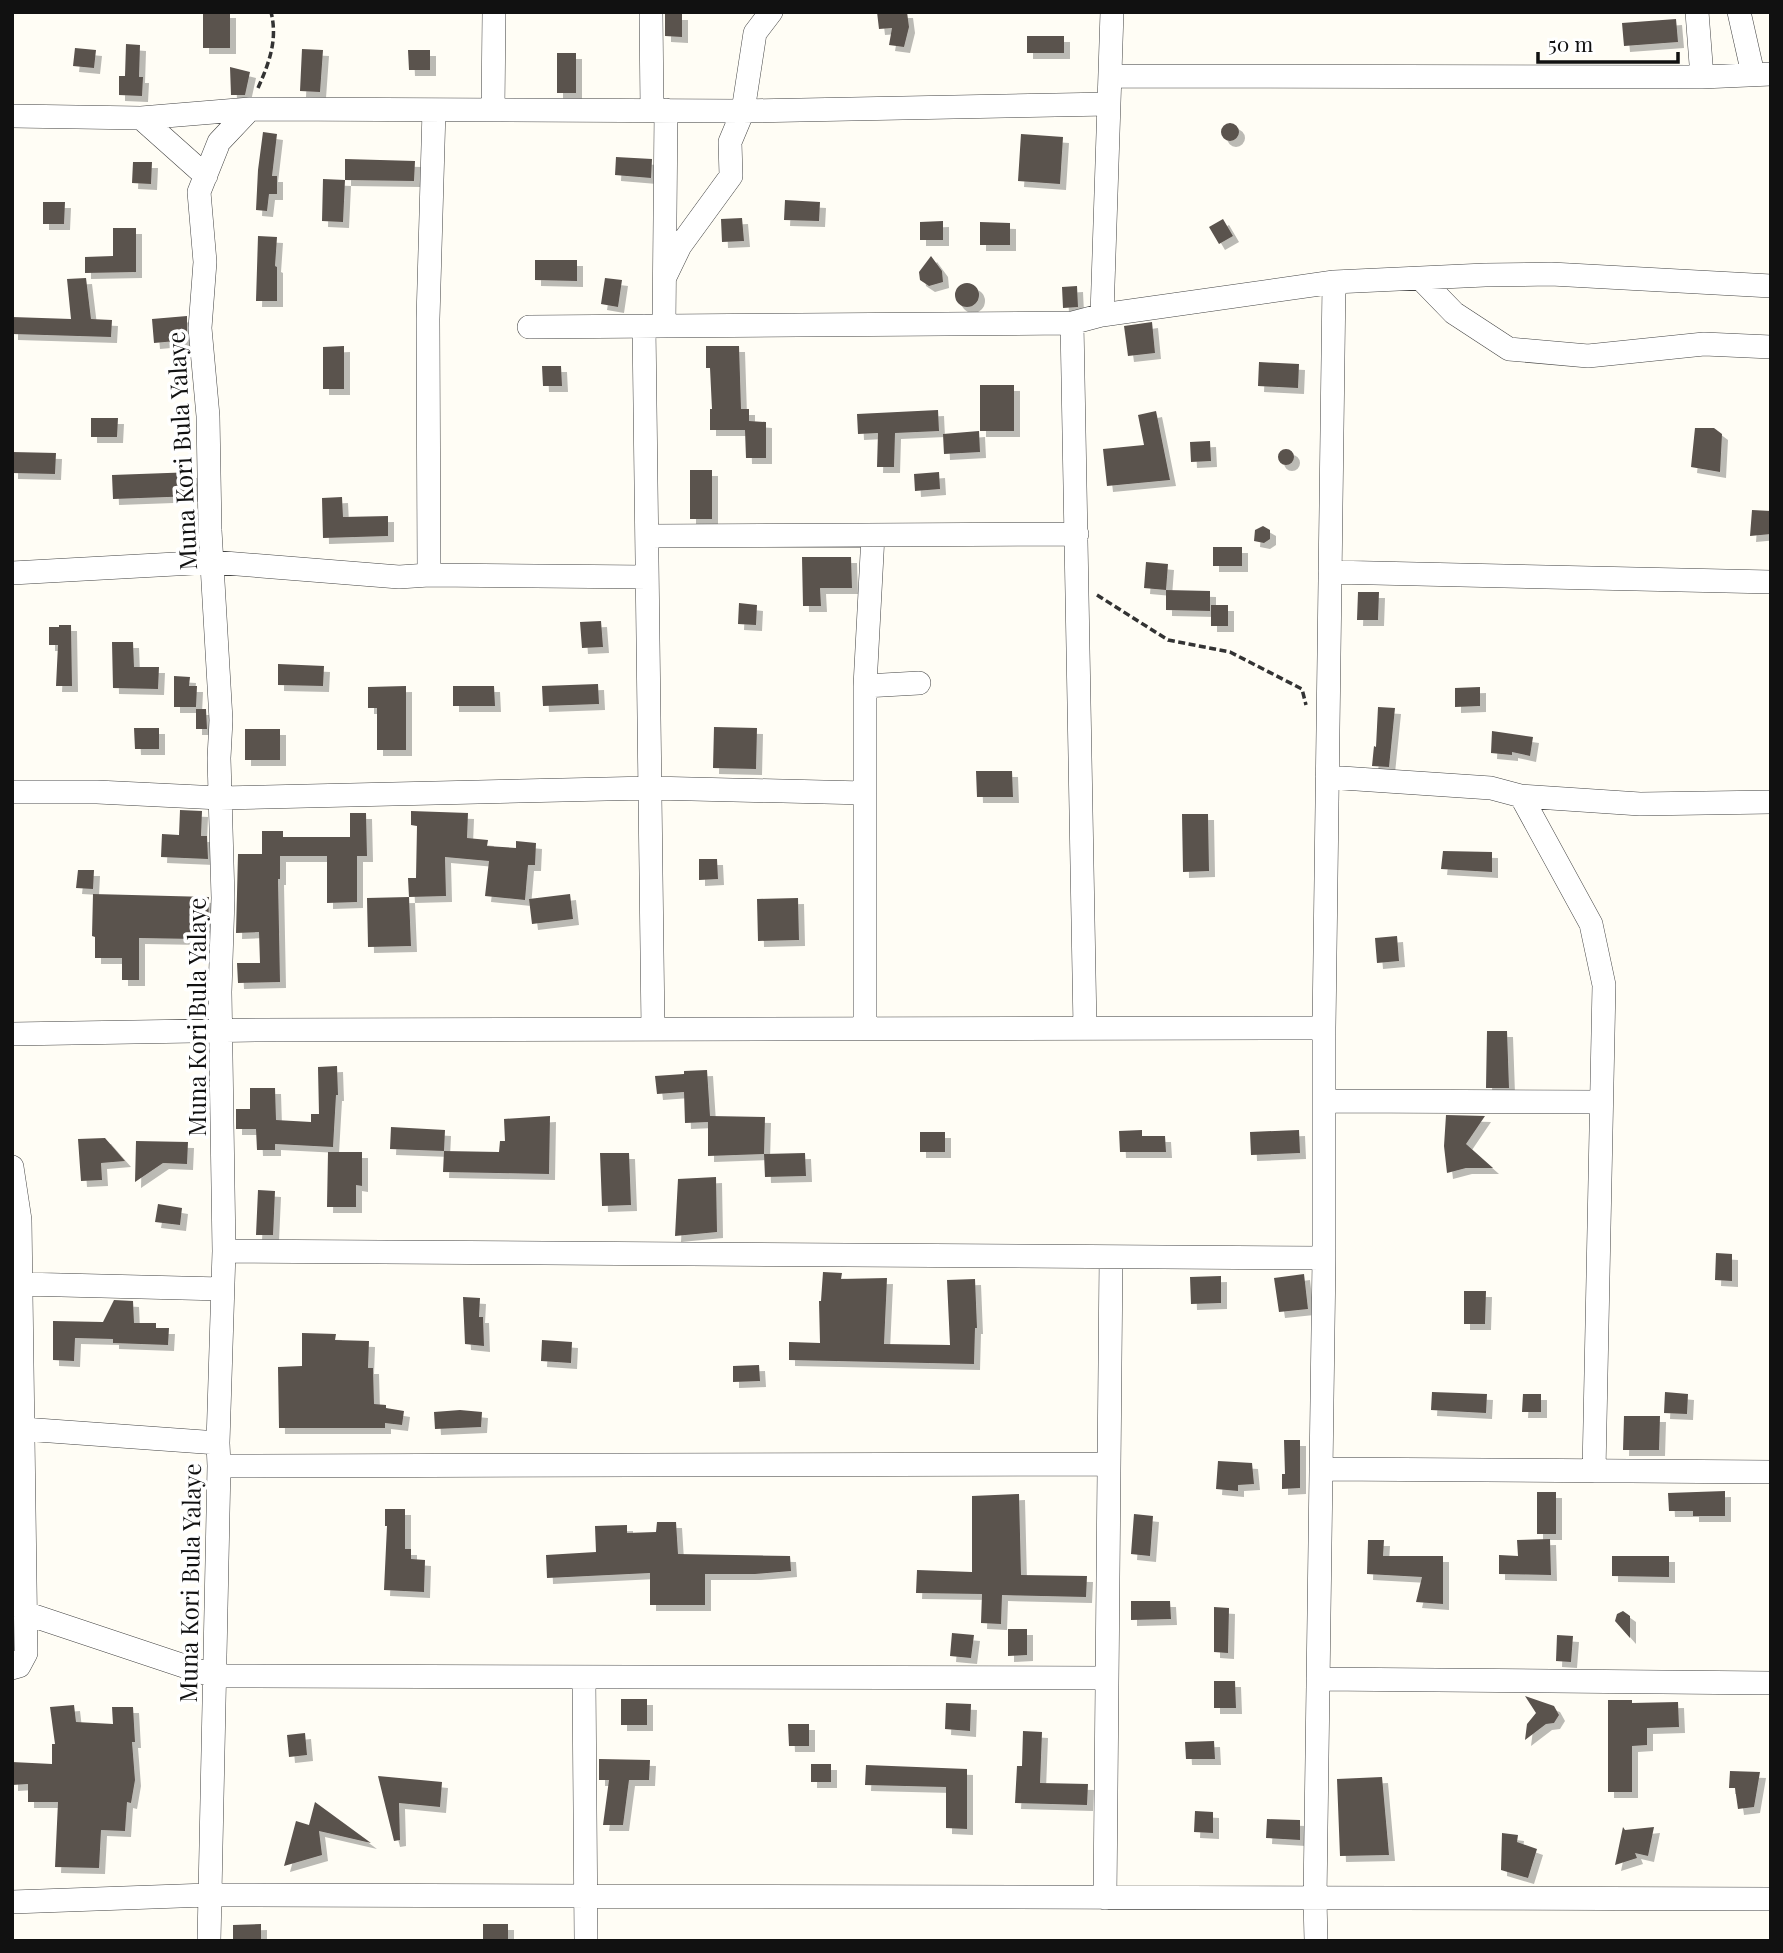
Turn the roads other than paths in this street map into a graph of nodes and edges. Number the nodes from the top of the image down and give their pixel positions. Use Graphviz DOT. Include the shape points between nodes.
graph roads {
  1 [pos="494,12"];
  2 [pos="651,12"];
  3 [pos="771,12"];
  4 [pos="1112,12"];
  5 [pos="1698,12"];
  6 [pos="1739,12"];
  7 [pos="1762,74"];
  8 [pos="1110,76"];
  9 [pos="1702,77"];
  10 [pos="1109,104"];
  11 [pos="250,109"];
  12 [pos="434,110"];
  13 [pos="493,110"];
  14 [pos="659,110"];
  15 [pos="743,111"];
  16 [pos="12,116"];
  17 [pos="141,118"];
  18 [pos="206,176"];
  19 [pos="665,277"];
  20 [pos="1421,279"];
  21 [pos="1334,282"];
  22 [pos="1771,286"];
  23 [pos="1102,315"];
  24 [pos="1072,323"];
  25 [pos="654,326"];
  26 [pos="529,327"];
  27 [pos="1771,347"];
  28 [pos="1077,534"];
  29 [pos="873,535"];
  30 [pos="646,536"];
  31 [pos="212,562"];
  32 [pos="1330,572"];
  33 [pos="12,573"];
  34 [pos="429,575"];
  35 [pos="647,577"];
  36 [pos="1771,582"];
  37 [pos="919,683"];
  38 [pos="865,686"];
  39 [pos="1327,777"];
  40 [pos="650,788"];
  41 [pos="12,792"];
  42 [pos="865,793"];
  43 [pos="1521,796"];
  44 [pos="220,799"];
  45 [pos="1771,802"];
  46 [pos="1085,1028"];
  47 [pos="1324,1028"];
  48 [pos="653,1029"];
  49 [pos="865,1029"];
  50 [pos="221,1030"];
  51 [pos="12,1034"];
  52 [pos="1324,1101"];
  53 [pos="1601,1102"];
  54 [pos="12,1167"];
  55 [pos="15,1207"];
  56 [pos="224,1251"];
  57 [pos="1111,1257"];
  58 [pos="1324,1258"];
  59 [pos="21,1284"];
  60 [pos="222,1289"];
  61 [pos="23,1429"];
  62 [pos="218,1443"];
  63 [pos="1109,1464"];
  64 [pos="219,1466"];
  65 [pos="1321,1469"];
  66 [pos="1594,1471"];
  67 [pos="1771,1472"];
  68 [pos="25,1613"];
  69 [pos="12,1668"];
  70 [pos="214,1676"];
  71 [pos="584,1677"];
  72 [pos="1107,1678"];
  73 [pos="1318,1679"];
  74 [pos="1771,1683"];
  75 [pos="208,1895"];
  76 [pos="587,1896"];
  77 [pos="1105,1898"];
  78 [pos="1315,1899"];
  79 [pos="1771,1899"];
  80 [pos="12,1902"];
  81 [pos="209,1941"];
  82 [pos="586,1941"];
  83 [pos="1317,1941"];
  1 -- 13 [label="street"];
  2 -- 14 [label="street"];
  3 -- 15 [label="street" via="755,33"];
  4 -- 8 [label="street"];
  5 -- 9 [label="street"];
  6 -- 7 [label="street"];
  7 -- 9 [label="street"];
  8 -- 9 [label="street"];
  8 -- 10 [label="street"];
  10 -- 15 [label="street"];
  10 -- 23 [label="street"];
  11 -- 12 [label="street"];
  11 -- 17 [label="street"];
  11 -- 18 [label="street, Muna Kori Bula Yalaye" via="219,142"];
  12 -- 13 [label="street"];
  12 -- 34 [label="street" via="428,318"];
  13 -- 14 [label="street"];
  14 -- 15 [label="street"];
  14 -- 19 [label="street"];
  15 -- 19 [label="street" via="730,142 731,176 680,246"];
  16 -- 17 [label="street"];
  17 -- 18 [label="street"];
  18 -- 31 [label="street, Muna Kori Bula Yalaye" via="199,192 205,262 200,328"];
  19 -- 25 [label="street"];
  20 -- 21 [label="street"];
  20 -- 22 [label="street" via="1551,274"];
  20 -- 27 [label="street" via="1454,313 1508,349 1588,356 1704,344"];
  21 -- 23 [label="street"];
  21 -- 32 [label="street"];
  23 -- 24 [label="street"];
  24 -- 25 [label="street"];
  24 -- 28 [label="street"];
  25 -- 26 [label="street"];
  25 -- 30 [label="street"];
  28 -- 29 [label="street"];
  28 -- 46 [label="street"];
  29 -- 30 [label="street"];
  29 -- 38 [label="street"];
  30 -- 35 [label="street"];
  31 -- 33 [label="street"];
  31 -- 34 [label="street" via="399,577"];
  31 -- 44 [label="street, Muna Kori Bula Yalaye"];
  32 -- 36 [label="street"];
  32 -- 39 [label="street"];
  34 -- 35 [label="street"];
  35 -- 40 [label="street"];
  37 -- 38 [label="street"];
  38 -- 42 [label="street"];
  39 -- 43 [label="street" via="1491,788"];
  39 -- 47 [label="street"];
  40 -- 42 [label="street"];
  40 -- 44 [label="street"];
  40 -- 48 [label="street"];
  41 -- 44 [label="street"];
  42 -- 49 [label="street"];
  43 -- 45 [label="street" via="1640,804"];
  43 -- 53 [label="street" via="1591,925 1604,985"];
  44 -- 50 [label="street, Muna Kori Bula Yalaye"];
  46 -- 47 [label="street"];
  46 -- 49 [label="street"];
  47 -- 52 [label="street"];
  48 -- 49 [label="street"];
  48 -- 50 [label="street"];
  50 -- 51 [label="street"];
  50 -- 56 [label="street, Muna Kori Bula Yalaye"];
  52 -- 53 [label="street"];
  52 -- 58 [label="street"];
  53 -- 66 [label="street"];
  54 -- 55 [label="street"];
  55 -- 59 [label="street"];
  56 -- 57 [label="street"];
  56 -- 60 [label="street, Muna Kori Bula Yalaye"];
  57 -- 58 [label="street"];
  57 -- 63 [label="street"];
  58 -- 65 [label="street"];
  59 -- 60 [label="street"];
  59 -- 61 [label="street"];
  60 -- 62 [label="street, Muna Kori Bula Yalaye"];
  61 -- 62 [label="street"];
  61 -- 68 [label="street"];
  62 -- 64 [label="street, Muna Kori Bula Yalaye"];
  63 -- 64 [label="street"];
  63 -- 72 [label="street"];
  64 -- 70 [label="street, Muna Kori Bula Yalaye"];
  65 -- 66 [label="street"];
  65 -- 73 [label="street"];
  66 -- 67 [label="street"];
  68 -- 69 [label="street" via="26,1653 19,1666"];
  68 -- 70 [label="street"];
  70 -- 71 [label="street"];
  70 -- 75 [label="street, Muna Kori Bula Yalaye"];
  71 -- 72 [label="street"];
  71 -- 76 [label="street"];
  72 -- 77 [label="street"];
  73 -- 74 [label="street"];
  73 -- 78 [label="street"];
  75 -- 76 [label="street"];
  75 -- 80 [label="street"];
  75 -- 81 [label="street, Muna Kori Bula Yalaye"];
  76 -- 77 [label="street"];
  76 -- 82 [label="street"];
  77 -- 78 [label="street"];
  78 -- 79 [label="street"];
  78 -- 83 [label="street"];
}
